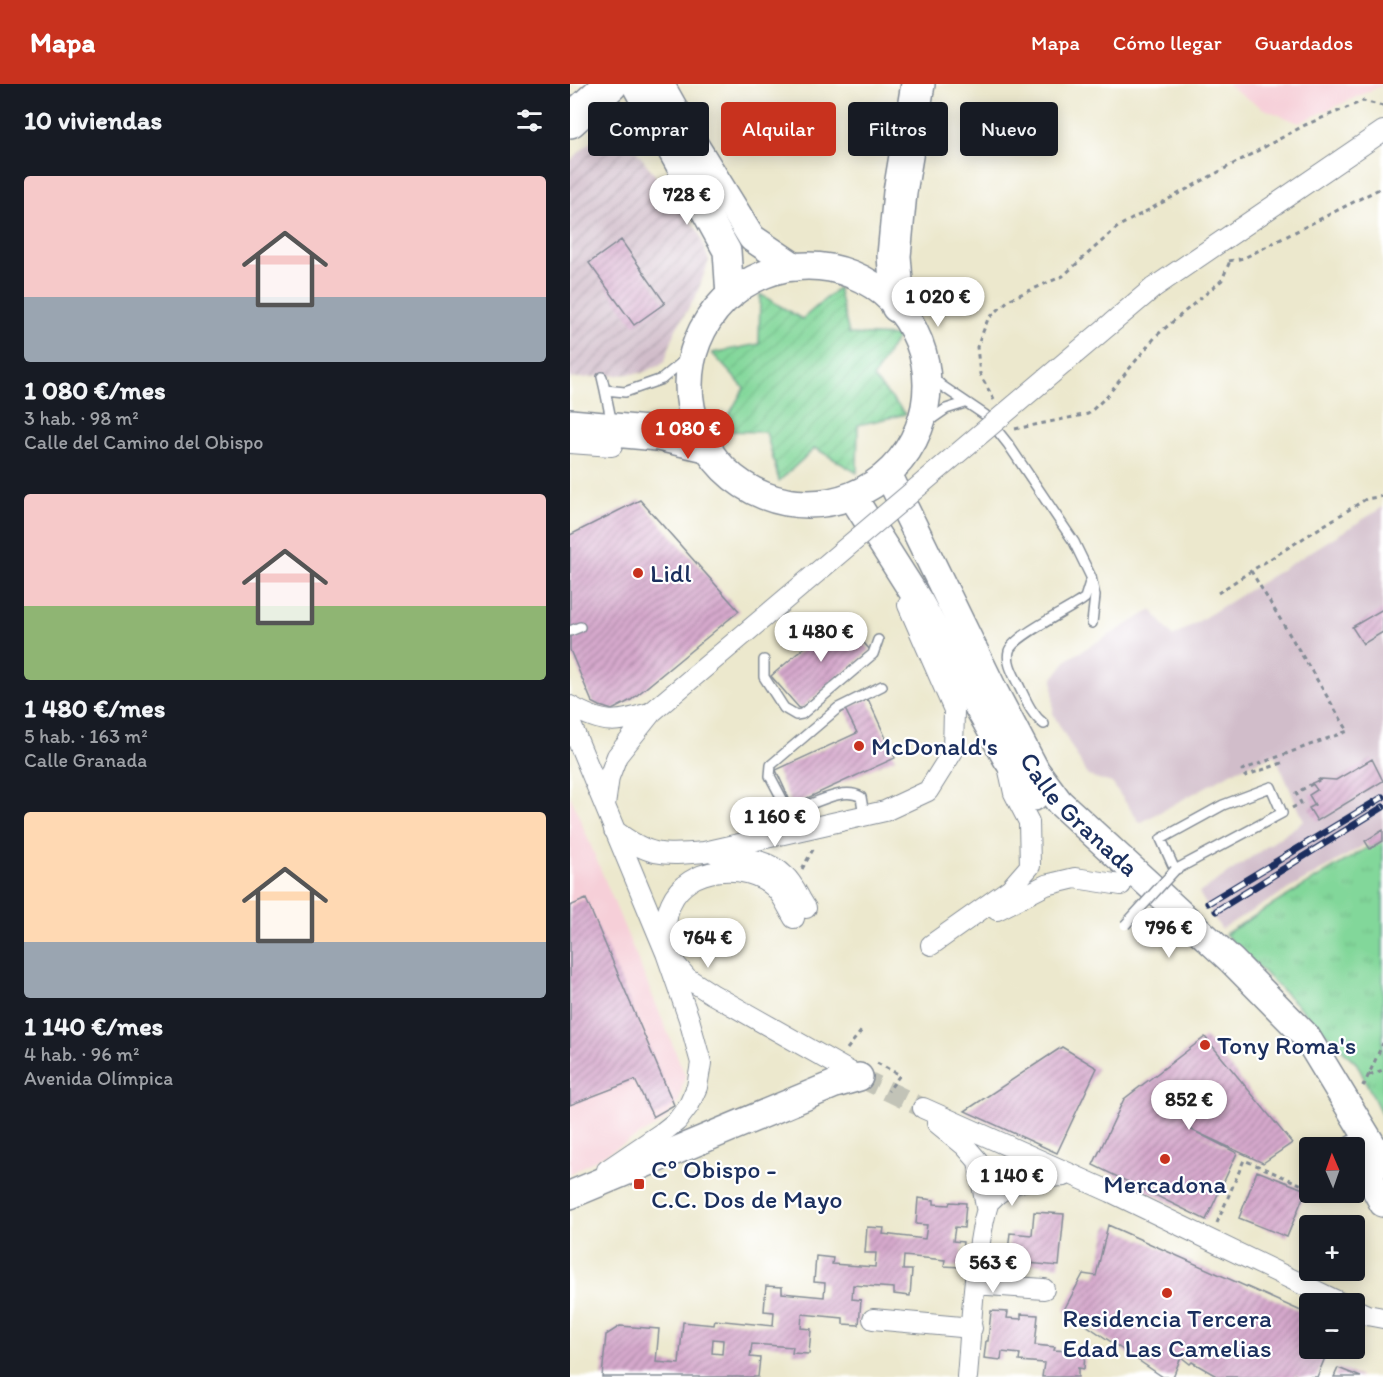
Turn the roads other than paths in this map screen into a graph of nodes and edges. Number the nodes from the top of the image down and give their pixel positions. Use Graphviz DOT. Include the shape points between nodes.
graph roads {
  1 [pos="611,84"];
  2 [pos="634,84"];
  3 [pos="660,84"];
  4 [pos="918,84"];
  5 [pos="648,102"];
  6 [pos="666,102"];
  7 [pos="570,121"];
  8 [pos="1383,132"];
  9 [pos="686,156"];
  10 [pos="690,156"];
  11 [pos="795,267"];
  12 [pos="730,296"];
  13 [pos="898,306"];
  14 [pos="694,352"];
  15 [pos="927,372"];
  16 [pos="602,378"];
  17 [pos="605,390"];
  18 [pos="965,403"];
  19 [pos="570,426"];
  20 [pos="920,427"];
  21 [pos="613,430"];
  22 [pos="671,437"];
  23 [pos="570,443"];
  24 [pos="706,445"];
  25 [pos="888,474"];
  26 [pos="852,496"];
  27 [pos="887,552"];
  28 [pos="1091,577"];
  29 [pos="1092,623"];
  30 [pos="580,627"];
  31 [pos="570,631"];
  32 [pos="878,640"];
  33 [pos="764,660"];
  34 [pos="882,686"];
  35 [pos="570,706"];
  36 [pos="652,712"];
  37 [pos="570,722"];
  38 [pos="1044,724"];
  39 [pos="1006,759"];
  40 [pos="605,805"];
  41 [pos="864,815"];
  42 [pos="614,830"];
  43 [pos="704,852"];
  44 [pos="1175,870"];
  45 [pos="1121,885"];
  46 [pos="1125,925"];
  47 [pos="666,953"];
  48 [pos="859,1077"];
  49 [pos="1347,1137"];
  50 [pos="978,1161"];
  51 [pos="1383,1163"];
  52 [pos="1052,1166"];
  53 [pos="1365,1169"];
  54 [pos="1002,1174"];
  55 [pos="1073,1176"];
  56 [pos="1023,1182"];
  57 [pos="570,1195"];
  58 [pos="1383,1203"];
  59 [pos="986,1207"];
  60 [pos="975,1284"];
  61 [pos="1044,1289"];
  62 [pos="1321,1293"];
  63 [pos="1365,1314"];
  64 [pos="1383,1318"];
  65 [pos="873,1320"];
  66 [pos="972,1328"];
  67 [pos="967,1377"];
  1 -- 7 [label="highway"];
  2 -- 5 [label="street"];
  3 -- 6 [label="street"];
  4 -- 13 [label="highway" via="894,256"];
  8 -- 36 [label="street, bridge" via="1153,288"];
  9 -- 12 [label="street" via="727,251"];
  10 -- 11 [label="street" via="752,238"];
  11 -- 12 [label="street" via="760,277"];
  11 -- 13 [label="street" via="844,272 873,285"];
  12 -- 14 [label="street" via="712,315"];
  13 -- 15 [label="street" via="917,337"];
  14 -- 17 [label="lane" via="662,379 625,392"];
  14 -- 24 [label="street" via="689,383 693,416"];
  15 -- 18 [label="lane"];
  15 -- 20 [label="street" via="927,400"];
  16 -- 17 [label="lane"];
  17 -- 21 [label="lane"];
  18 -- 20 [label="lane" via="946,408"];
  18 -- 28 [label="lane" via="984,415 1008,444 1074,542"];
  19 -- 21 [label="highway"];
  20 -- 25 [label="street" via="907,453"];
  21 -- 22 [label="highway"];
  22 -- 23 [label="street" via="631,447"];
  22 -- 24 [label="highway"];
  24 -- 26 [label="street" via="727,472 769,498 819,504"];
  25 -- 26 [label="street"];
  25 -- 51 [label="street, Calle Granada" via="1036,771 1059,802 1232,961 1305,1036"];
  26 -- 27 [label="street, Calle Granada"];
  27 -- 39 [label="street, Calle Granada" via="925,612"];
  27 -- 41 [label="street" via="954,710 953,751 928,791 885,811"];
  28 -- 29 [label="lane" via="1095,596"];
  28 -- 38 [label="lane" via="1085,598 1026,634 1009,651 1010,668 1033,714"];
  30 -- 31 [label="lane"];
  32 -- 33 [label="lane" via="873,654 802,714 784,708 764,677"];
  34 -- 41 [label="lane" via="838,708 771,765 770,776 789,812 854,792 861,797"];
  35 -- 36 [label="street" via="605,721 626,721"];
  36 -- 40 [label="street" via="617,756"];
  37 -- 40 [label="street"];
  39 -- 45 [label="street, Calle Granada" via="1046,813"];
  39 -- 45 [label="street" via="1014,793 1029,822 1030,866 1010,889 931,945 1046,885 1075,878"];
  40 -- 42 [label="street"];
  41 -- 43 [label="street"];
  42 -- 43 [label="street" via="655,853"];
  42 -- 47 [label="street"];
  43 -- 47 [label="street" via="759,861 778,870 792,886 800,913 773,886 743,871 699,876 681,888 672,901 666,924"];
  44 -- 44 [label="lane" via="1282,813 1271,787 1223,805 1161,839"];
  44 -- 46 [label="lane, bridge"];
  45 -- 49 [label="street, Calle Granada" via="1219,974 1291,1048"];
  47 -- 48 [label="street" via="687,978"];
  47 -- 57 [label="street" via="699,1051 697,1088 677,1121"];
  48 -- 57 [label="street"];
  50 -- 52 [label="street" via="923,1108"];
  50 -- 54 [label="street"];
  50 -- 59 [label="street"];
  52 -- 54 [label="street" via="1019,1164"];
  52 -- 55 [label="street"];
  53 -- 58 [label="street, Calle Granada"];
  54 -- 56 [label="street"];
  54 -- 59 [label="street"];
  55 -- 56 [label="street"];
  55 -- 62 [label="street"];
  56 -- 59 [label="street" via="996,1195"];
  59 -- 60 [label="street"];
  60 -- 61 [label="street"];
  60 -- 66 [label="street"];
  63 -- 64 [label="street"];
  65 -- 66 [label="street"];
  66 -- 67 [label="street"];
}
